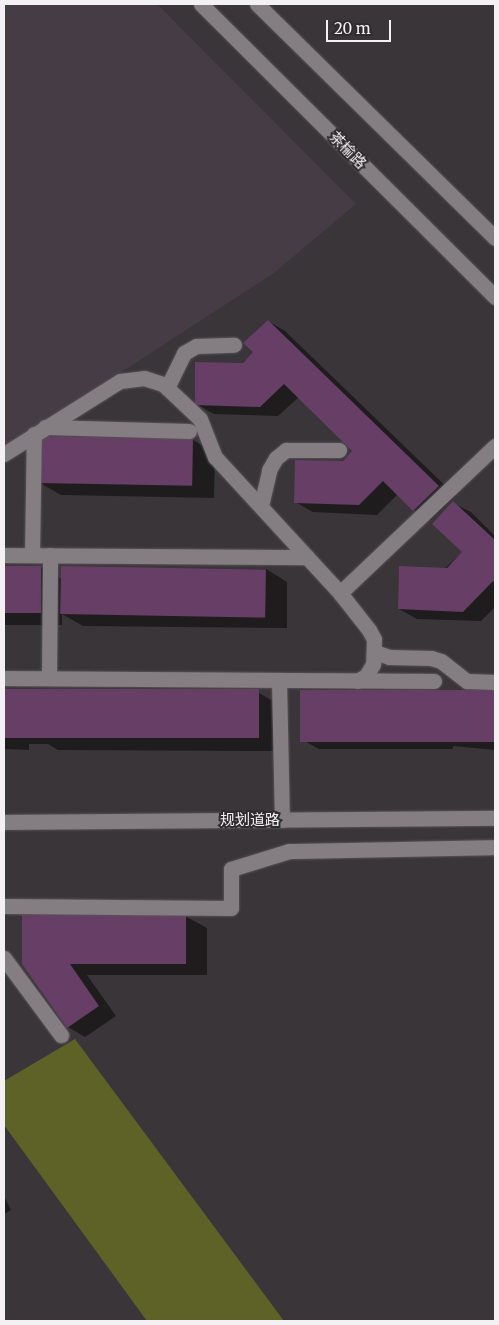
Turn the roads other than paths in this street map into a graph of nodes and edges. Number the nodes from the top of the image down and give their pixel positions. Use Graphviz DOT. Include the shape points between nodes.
graph roads {
  1 [pos="201,4"];
  2 [pos="257,4"];
  3 [pos="495,238"];
  4 [pos="495,297"];
  5 [pos="234,345"];
  6 [pos="166,388"];
  7 [pos="40,431"];
  8 [pos="189,431"];
  9 [pos="495,446"];
  10 [pos="340,450"];
  11 [pos="4,454"];
  12 [pos="261,506"];
  13 [pos="4,555"];
  14 [pos="32,555"];
  15 [pos="50,555"];
  16 [pos="307,557"];
  17 [pos="340,593"];
  18 [pos="374,652"];
  19 [pos="4,678"];
  20 [pos="49,678"];
  21 [pos="279,680"];
  22 [pos="357,681"];
  23 [pos="434,682"];
  24 [pos="495,682"];
  25 [pos="495,818"];
  26 [pos="282,820"];
  27 [pos="4,822"];
  28 [pos="495,847"];
  29 [pos="4,906"];
  30 [pos="4,958"];
  31 [pos="61,1035"];
  1 -- 4 [label="street, 茶榆路"];
  2 -- 3 [label="street"];
  5 -- 6 [label="street" via="196,346 184,353"];
  6 -- 7 [label="street" via="152,379 120,381"];
  6 -- 12 [label="street" via="200,419 216,457"];
  7 -- 8 [label="street"];
  7 -- 11 [label="street"];
  7 -- 14 [label="street"];
  9 -- 17 [label="street"];
  10 -- 12 [label="street" via="286,450 269,470"];
  12 -- 16 [label="street"];
  13 -- 14 [label="street"];
  14 -- 15 [label="street"];
  15 -- 16 [label="street"];
  15 -- 20 [label="street"];
  16 -- 17 [label="street"];
  17 -- 18 [label="street" via="374,638"];
  18 -- 22 [label="street" via="370,671"];
  18 -- 24 [label="street" via="389,657 430,658 441,661 467,682"];
  19 -- 20 [label="street"];
  20 -- 21 [label="street"];
  21 -- 22 [label="street"];
  21 -- 26 [label="street"];
  22 -- 23 [label="street"];
  25 -- 26 [label="street, 规划道路"];
  26 -- 27 [label="street, 规划道路"];
  28 -- 29 [label="street" via="288,851 231,869 231,908"];
  30 -- 31 [label="street"];
}
